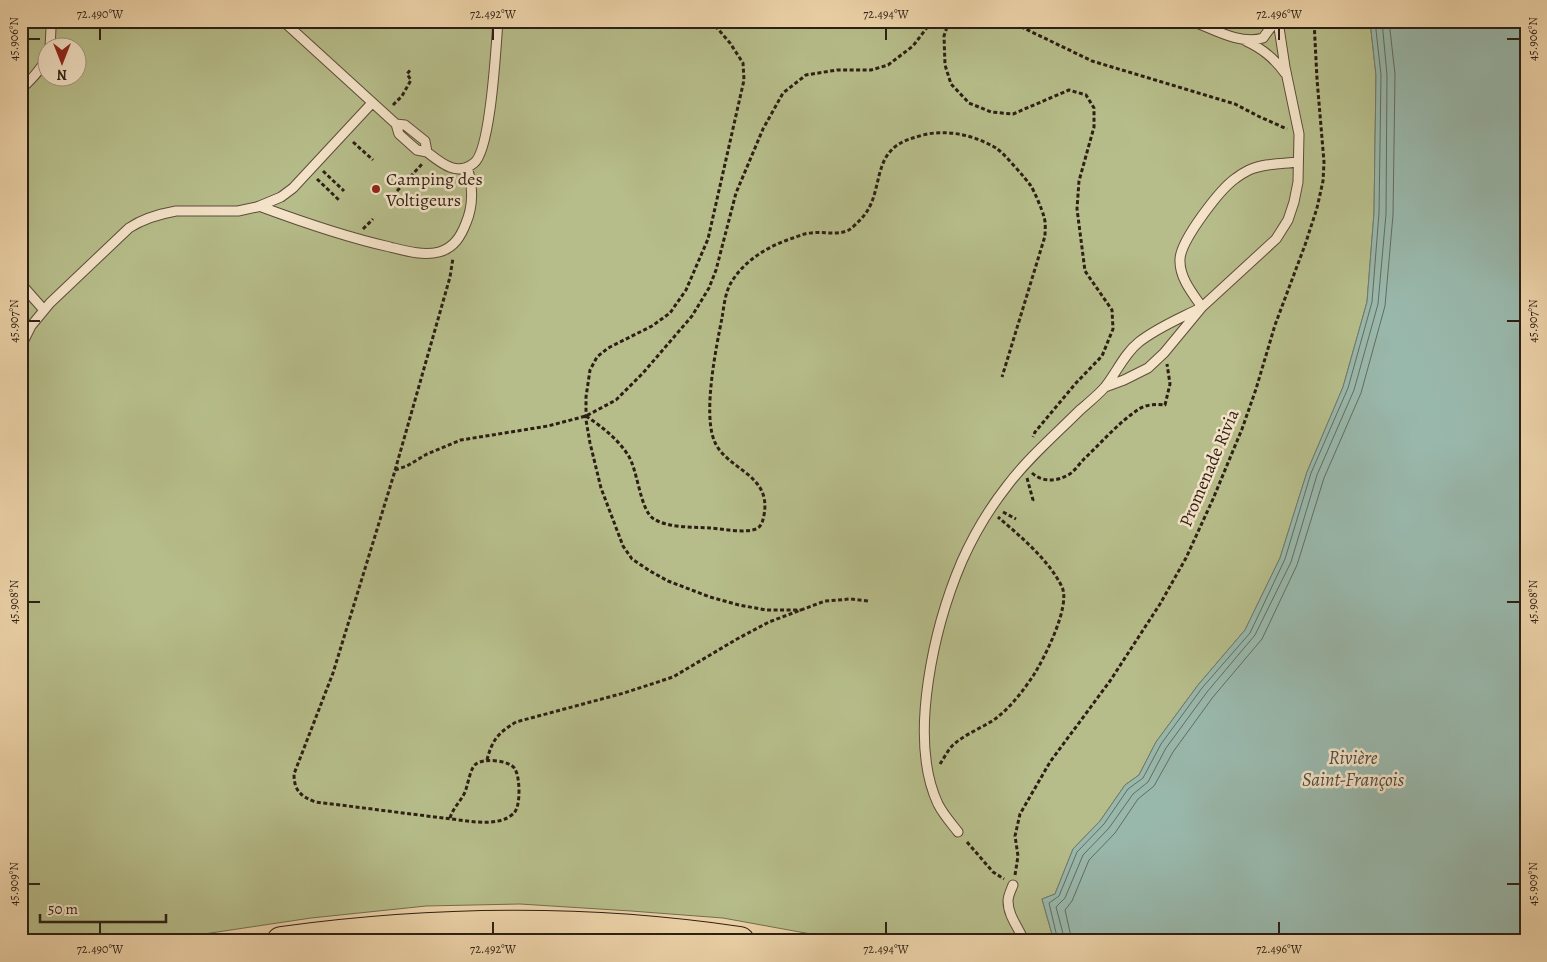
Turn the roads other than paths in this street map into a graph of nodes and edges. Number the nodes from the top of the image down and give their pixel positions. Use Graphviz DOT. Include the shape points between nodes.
graph roads {
  1 [pos="48,21"];
  2 [pos="282,21"];
  3 [pos="498,21"];
  4 [pos="1192,21"];
  5 [pos="1273,21"];
  6 [pos="1278,21"];
  7 [pos="50,38"];
  8 [pos="1243,40"];
  9 [pos="38,71"];
  10 [pos="1286,75"];
  11 [pos="21,89"];
  12 [pos="372,103"];
  13 [pos="1298,162"];
  14 [pos="467,167"];
  15 [pos="259,206"];
  16 [pos="21,284"];
  17 [pos="1202,307"];
  18 [pos="44,310"];
  19 [pos="21,346"];
  20 [pos="1105,387"];
  21 [pos="958,832"];
  22 [pos="1013,885"];
  23 [pos="281,941"];
  24 [pos="740,941"];
  25 [pos="1024,941"];
  1 -- 7 [label="lane"];
  2 -- 12 [label="lane"];
  3 -- 14 [label="lane" via="485,139 479,158"];
  4 -- 8 [label="lane"];
  5 -- 8 [label="lane" via="1262,38"];
  6 -- 10 [label="lane"];
  8 -- 10 [label="lane" via="1271,56"];
  9 -- 11 [label="lane"];
  10 -- 13 [label="lane" via="1299,134"];
  12 -- 14 [label="lane" via="396,124 399,134 417,150 428,152 446,167"];
  12 -- 15 [label="lane" via="293,188"];
  13 -- 17 [label="lane" via="1294,202 1276,239"];
  13 -- 17 [label="lane" via="1263,165 1235,178 1186,240 1180,260 1181,272"];
  14 -- 15 [label="lane" via="472,186 469,215 458,240 438,252 414,253 366,242"];
  15 -- 18 [label="lane" via="238,211 176,211 138,222 115,239"];
  16 -- 18 [label="lane"];
  17 -- 20 [label="lane" via="1138,343"];
  17 -- 20 [label="lane" via="1148,368"];
  18 -- 19 [label="lane"];
  20 -- 21 [label="lane" via="1027,463 990,509 975,534 946,604 926,705 926,761 938,805"];
  22 -- 25 [label="lane" via="1009,909"];
  23 -- 24 [label="highway" via="411,927 512,924 606,926"];
}
